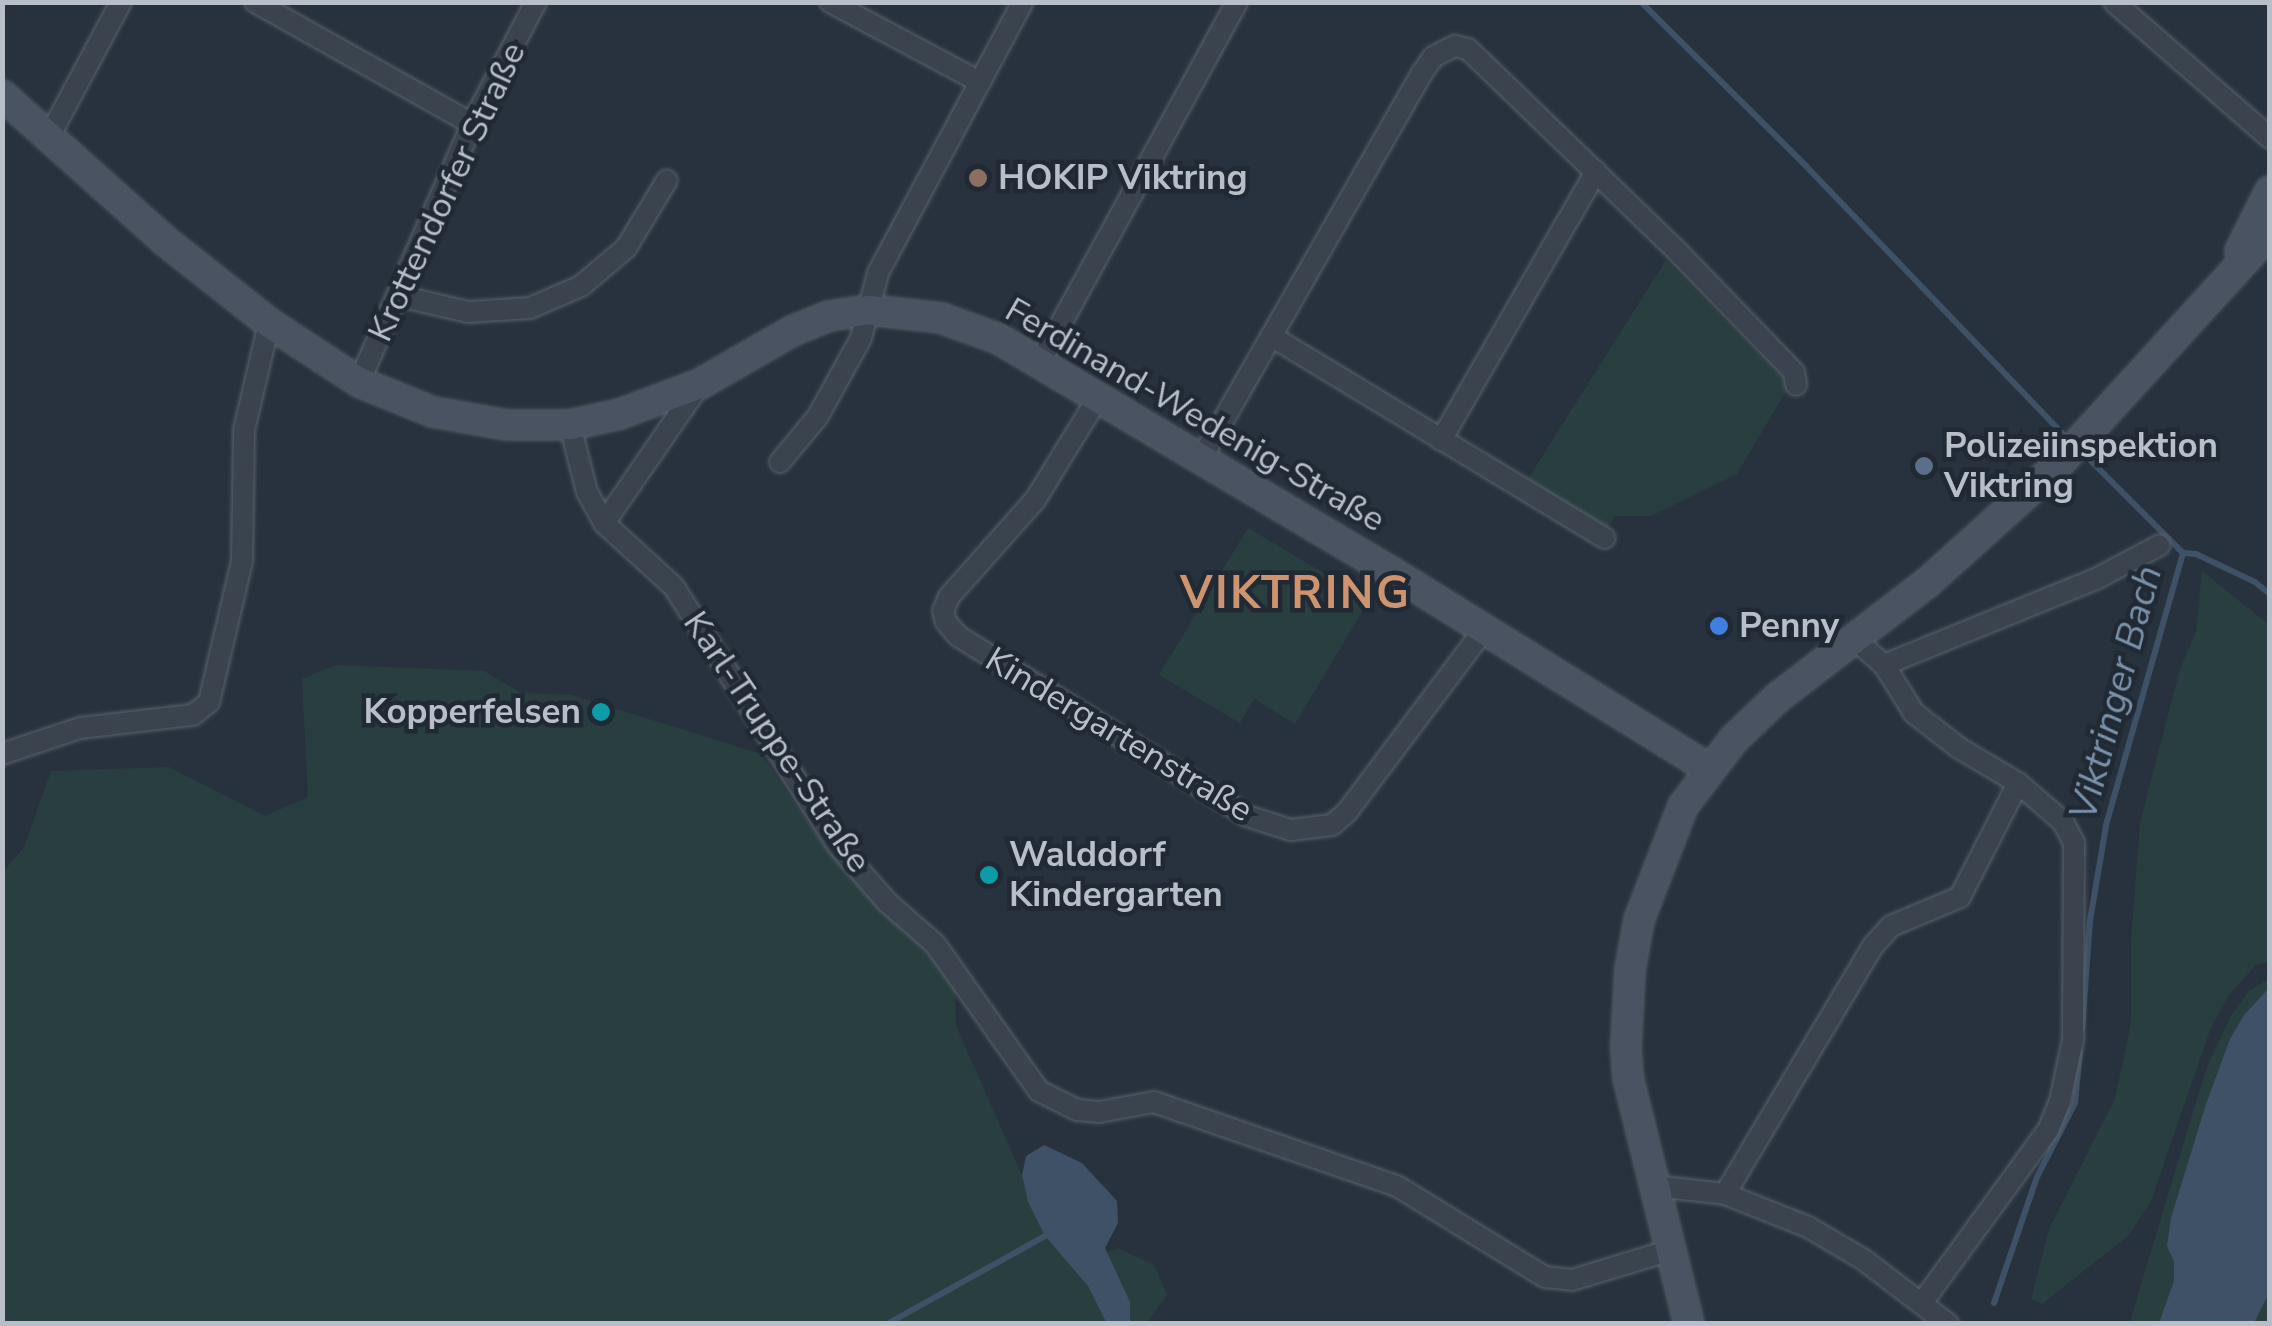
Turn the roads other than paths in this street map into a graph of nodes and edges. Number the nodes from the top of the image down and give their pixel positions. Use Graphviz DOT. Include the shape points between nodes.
graph roads {
  1 [pos="122,2"];
  2 [pos="255,2"];
  3 [pos="536,2"];
  4 [pos="830,2"];
  5 [pos="1022,2"];
  6 [pos="1237,2"];
  7 [pos="2114,2"];
  8 [pos="980,82"];
  9 [pos="2,95"];
  10 [pos="472,124"];
  11 [pos="50,135"];
  12 [pos="2270,138"];
  13 [pos="1596,172"];
  14 [pos="667,180"];
  15 [pos="2270,191"];
  16 [pos="2270,233"];
  17 [pos="2227,274"];
  18 [pos="399,296"];
  19 [pos="868,310"];
  20 [pos="269,323"];
  21 [pos="1271,336"];
  22 [pos="1040,362"];
  23 [pos="359,382"];
  24 [pos="700,384"];
  25 [pos="1796,385"];
  26 [pos="1099,396"];
  27 [pos="570,425"];
  28 [pos="1441,440"];
  29 [pos="1201,459"];
  30 [pos="780,462"];
  31 [pos="604,523"];
  32 [pos="1606,538"];
  33 [pos="2160,544"];
  34 [pos="1483,631"];
  35 [pos="1853,638"];
  36 [pos="1884,665"];
  37 [pos="2,754"];
  38 [pos="1708,768"];
  39 [pos="2018,782"];
  40 [pos="1655,1186"];
  41 [pos="1725,1194"];
  42 [pos="1670,1250"];
  43 [pos="1922,1303"];
  44 [pos="1689,1324"];
  45 [pos="1948,1324"];
  1 -- 11 [label="street"];
  2 -- 10 [label="street"];
  3 -- 10 [label="street, Krottendorfer Straße"];
  4 -- 8 [label="street"];
  5 -- 8 [label="street"];
  6 -- 22 [label="street"];
  7 -- 12 [label="street"];
  8 -- 19 [label="street" via="878,272"];
  9 -- 11 [label="street, Ferdinand-Wedenig-Straße"];
  10 -- 18 [label="street, Krottendorfer Straße"];
  11 -- 20 [label="street, Ferdinand-Wedenig-Straße" via="164,240"];
  13 -- 21 [label="street" via="1468,49 1445,49 1422,72"];
  13 -- 25 [label="street" via="1794,372"];
  13 -- 28 [label="street"];
  14 -- 18 [label="street" via="626,248 580,286 530,308 468,312"];
  15 -- 17 [label="street"];
  16 -- 17 [label="street"];
  17 -- 35 [label="street" via="2056,467 1942,570"];
  18 -- 23 [label="street, Krottendorfer Straße"];
  19 -- 22 [label="street, Ferdinand-Wedenig-Straße" via="940,318"];
  19 -- 24 [label="street, Ferdinand-Wedenig-Straße" via="792,331"];
  19 -- 30 [label="street" via="861,338 818,416"];
  20 -- 23 [label="street, Ferdinand-Wedenig-Straße"];
  20 -- 37 [label="street" via="244,430 242,560 209,702 193,715 80,728"];
  21 -- 28 [label="street"];
  21 -- 29 [label="street"];
  22 -- 26 [label="street, Ferdinand-Wedenig-Straße"];
  23 -- 27 [label="street, Ferdinand-Wedenig-Straße" via="466,420"];
  24 -- 27 [label="street, Ferdinand-Wedenig-Straße" via="649,406"];
  24 -- 31 [label="street"];
  26 -- 29 [label="street, Ferdinand-Wedenig-Straße"];
  26 -- 34 [label="street, Kindergartenstraße" via="1034,500 948,597 946,622 958,636 1247,816 1291,830 1332,825"];
  27 -- 31 [label="street, Karl-Truppe-Straße" via="587,492"];
  28 -- 32 [label="street"];
  29 -- 34 [label="street, Ferdinand-Wedenig-Straße"];
  31 -- 42 [label="street, Karl-Truppe-Straße" via="674,587 837,844 888,904 934,944 1040,1091 1077,1110 1154,1102 1397,1186 1545,1277 1572,1280"];
  33 -- 36 [label="street" via="2096,579"];
  34 -- 38 [label="street, Ferdinand-Wedenig-Straße"];
  35 -- 36 [label="street"];
  35 -- 38 [label="street" via="1776,698"];
  36 -- 39 [label="street" via="1914,714"];
  38 -- 40 [label="street" via="1664,846 1630,970 1628,1078"];
  39 -- 41 [label="street" via="1960,897 1891,926 1873,946"];
  39 -- 43 [label="street" via="2063,822 2074,843 2073,1040 2048,1130"];
  40 -- 41 [label="street"];
  40 -- 42 [label="street"];
  41 -- 43 [label="street" via="1808,1227"];
  42 -- 44 [label="street"];
  43 -- 45 [label="street"];
}
